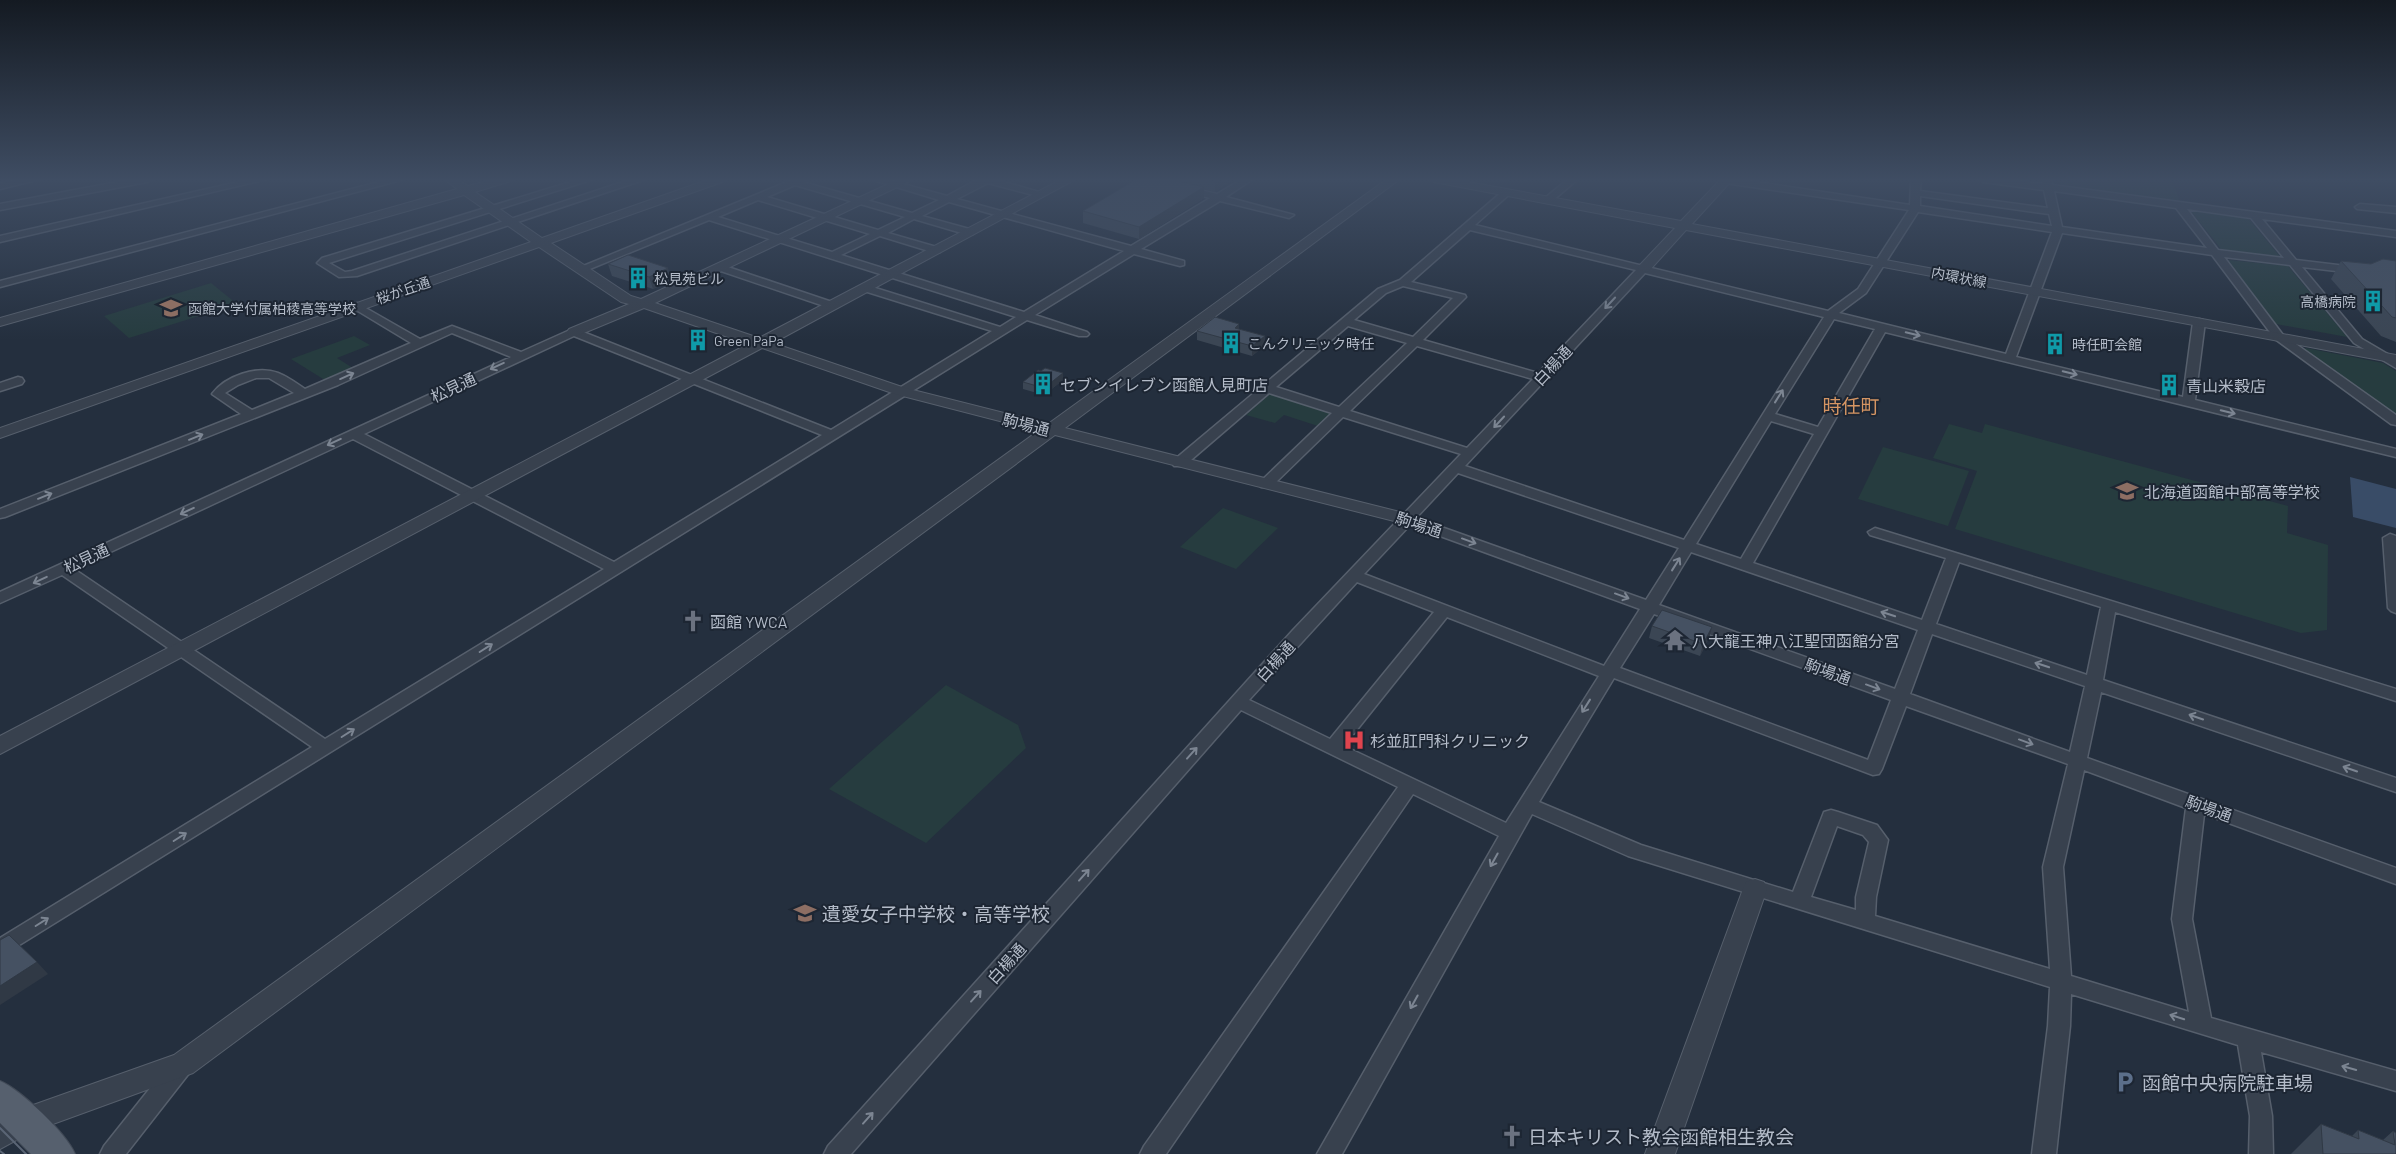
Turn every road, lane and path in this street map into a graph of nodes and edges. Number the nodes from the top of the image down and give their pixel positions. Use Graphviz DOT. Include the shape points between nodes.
graph roads {
  1 [pos="27,233"];
  2 [pos="195,233"];
  3 [pos="315,233"];
  4 [pos="415,233"];
  5 [pos="477,233"];
  6 [pos="526,233"];
  7 [pos="566,233"];
  8 [pos="669,233"];
  9 [pos="760,233"];
  10 [pos="793,233"];
  11 [pos="879,233"];
  12 [pos="967,233"];
  13 [pos="1072,233"];
  14 [pos="1161,233"];
  15 [pos="1320,233"];
  16 [pos="1459,233"];
  17 [pos="1496,233"];
  18 [pos="1677,233"];
  19 [pos="1738,233"];
  20 [pos="1900,233"];
  21 [pos="2057,233"];
  22 [pos="2078,233"];
  23 [pos="2201,233"];
  24 [pos="2268,233"];
  25 [pos="0,239"];
  26 [pos="780,239"];
  27 [pos="540,242"];
  28 [pos="936,250"];
  29 [pos="1133,250"];
  30 [pos="2217,253"];
  31 [pos="834,256"];
  32 [pos="1882,260"];
  33 [pos="1180,263"];
  34 [pos="2293,264"];
  35 [pos="719,267"];
  36 [pos="1644,268"];
  37 [pos="581,269"];
  38 [pos="892,274"];
  39 [pos="2396,274"];
  40 [pos="1403,283"];
  41 [pos="0,284"];
  42 [pos="865,288"];
  43 [pos="2036,288"];
  44 [pos="642,304"];
  45 [pos="831,305"];
  46 [pos="357,306"];
  47 [pos="1831,314"];
  48 [pos="1027,317"];
  49 [pos="0,322"];
  50 [pos="1347,322"];
  51 [pos="2199,322"];
  52 [pos="1884,326"];
  53 [pos="999,330"];
  54 [pos="574,332"];
  55 [pos="2276,333"];
  56 [pos="1083,334"];
  57 [pos="1414,341"];
  58 [pos="420,344"];
  59 [pos="758,344"];
  60 [pos="2370,347"];
  61 [pos="520,356"];
  62 [pos="2392,356"];
  63 [pos="2010,358"];
  64 [pos="2396,364"];
  65 [pos="1540,377"];
  66 [pos="693,380"];
  67 [pos="18,381"];
  68 [pos="0,386"];
  69 [pos="1268,389"];
  70 [pos="900,391"];
  71 [pos="304,394"];
  72 [pos="2189,402"];
  73 [pos="1342,412"];
  74 [pos="251,415"];
  75 [pos="1768,416"];
  76 [pos="2396,421"];
  77 [pos="1051,430"];
  78 [pos="1824,432"];
  79 [pos="0,433"];
  80 [pos="352,434"];
  81 [pos="831,434"];
  82 [pos="1470,453"];
  83 [pos="2396,454"];
  84 [pos="1179,463"];
  85 [pos="1456,468"];
  86 [pos="1266,484"];
  87 [pos="473,496"];
  88 [pos="0,514"];
  89 [pos="1406,519"];
  90 [pos="1875,532"];
  91 [pos="2390,538"];
  92 [pos="1687,546"];
  93 [pos="1954,556"];
  94 [pos="2394,561"];
  95 [pos="1744,566"];
  96 [pos="64,568"];
  97 [pos="614,568"];
  98 [pos="1355,576"];
  99 [pos="0,598"];
  100 [pos="2109,605"];
  101 [pos="1650,606"];
  102 [pos="2396,608"];
  103 [pos="1444,610"];
  104 [pos="1927,627"];
  105 [pos="183,649"];
  106 [pos="1607,672"];
  107 [pos="2094,683"];
  108 [pos="2396,695"];
  109 [pos="1900,697"];
  110 [pos="1238,702"];
  111 [pos="0,746"];
  112 [pos="1333,747"];
  113 [pos="325,748"];
  114 [pos="2078,760"];
  115 [pos="1410,784"];
  116 [pos="2396,785"];
  117 [pos="2196,803"];
  118 [pos="1526,804"];
  119 [pos="1510,832"];
  120 [pos="2396,876"];
  121 [pos="1755,889"];
  122 [pos="1799,902"];
  123 [pos="1865,922"];
  124 [pos="0,948"];
  125 [pos="2061,980"];
  126 [pos="2202,1025"];
  127 [pos="2248,1038"];
  128 [pos="183,1064"];
  129 [pos="2396,1082"];
  130 [pos="7,1118"];
  131 [pos="56,1154"];
  132 [pos="112,1154"];
  133 [pos="836,1154"];
  134 [pos="1152,1154"];
  135 [pos="1329,1154"];
  136 [pos="1660,1154"];
  137 [pos="2044,1154"];
  138 [pos="2261,1154"];
  1 -- 25 [label="street"];
  2 -- 41 [label="street"];
  3 -- 49 [label="street"];
  4 -- 5 [label="street" via="322,263 343,274 353,274"];
  6 -- 27 [label="street, 駒場通"];
  7 -- 27 [label="street, 桜が丘通"];
  8 -- 37 [label="street"];
  9 -- 26 [label="street"];
  10 -- 26 [label="street, 松見通"];
  11 -- 28 [label="street"];
  11 -- 31 [label="street"];
  12 -- 28 [label="street"];
  13 -- 29 [label="street"];
  14 -- 29 [label="street"];
  15 -- 77 [label="street"];
  16 -- 40 [label="street"];
  17 -- 36 [label="street"];
  18 -- 36 [label="street, 白楊通"];
  19 -- 32 [label="street, 内環状線"];
  20 -- 32 [label="street"];
  21 -- 43 [label="street"];
  22 -- 30 [label="street"];
  23 -- 30 [label="street"];
  24 -- 34 [label="street"];
  26 -- 31 [label="street"];
  26 -- 35 [label="street, 松見通"];
  27 -- 37 [label="street, 駒場通"];
  27 -- 46 [label="street, 桜が丘通"];
  28 -- 38 [label="street"];
  29 -- 33 [label="street"];
  29 -- 48 [label="street"];
  30 -- 34 [label="street"];
  30 -- 55 [label="street"];
  31 -- 38 [label="street"];
  32 -- 43 [label="street, 内環状線"];
  32 -- 47 [label="street" via="1862,291"];
  34 -- 39 [label="street"];
  34 -- 60 [label="street" via="2358,341"];
  35 -- 44 [label="street, 松見通"];
  35 -- 45 [label="street"];
  36 -- 47 [label="street"];
  36 -- 65 [label="street, 白楊通, one-way"];
  37 -- 44 [label="street, 駒場通" via="626,299"];
  38 -- 42 [label="street"];
  38 -- 48 [label="street"];
  40 -- 50 [label="street" via="1382,291"];
  40 -- 57 [label="street" via="1461,297"];
  42 -- 45 [label="street"];
  42 -- 53 [label="street"];
  43 -- 51 [label="street, 内環状線"];
  43 -- 55 [label="street, 内環状線"];
  43 -- 63 [label="street"];
  44 -- 54 [label="street, 松見通"];
  44 -- 59 [label="street, 駒場通"];
  45 -- 59 [label="street"];
  46 -- 58 [label="street"];
  46 -- 79 [label="street, 桜が丘通"];
  47 -- 52 [label="street"];
  75 -- 47 [label="street, one-way"];
  48 -- 53 [label="street"];
  48 -- 56 [label="street"];
  50 -- 57 [label="street"];
  50 -- 69 [label="street"];
  51 -- 55 [label="street, 内環状線"];
  51 -- 72 [label="street"];
  52 -- 63 [label="street, one-way"];
  52 -- 78 [label="street"];
  53 -- 70 [label="street"];
  54 -- 61 [label="street, 松見通"];
  54 -- 66 [label="street"];
  55 -- 60 [label="street, 内環状線"];
  55 -- 62 [label="street, 内環状線"];
  55 -- 76 [label="street"];
  57 -- 65 [label="street"];
  57 -- 73 [label="street"];
  58 -- 61 [label="street" via="452,329"];
  71 -- 58 [label="street, one-way"];
  59 -- 66 [label="street"];
  59 -- 70 [label="street, 駒場通"];
  60 -- 62 [label="street, 内環状線"];
  61 -- 80 [label="street, 松見通, one-way"];
  62 -- 64 [label="street"];
  63 -- 72 [label="street, one-way"];
  65 -- 82 [label="street, 白楊通, one-way"];
  66 -- 81 [label="street"];
  66 -- 87 [label="street"];
  67 -- 68 [label="street"];
  69 -- 73 [label="street"];
  69 -- 84 [label="street"];
  70 -- 77 [label="street, 駒場通"];
  70 -- 81 [label="street"];
  71 -- 74 [label="street"];
  71 -- 74 [label="street" via="269,374 252,375 223,386 218,394"];
  72 -- 83 [label="street, one-way"];
  73 -- 82 [label="street"];
  73 -- 86 [label="street"];
  88 -- 74 [label="street, one-way"];
  75 -- 78 [label="street"];
  75 -- 92 [label="street"];
  77 -- 84 [label="street, 駒場通"];
  77 -- 128 [label="street"];
  78 -- 95 [label="street"];
  80 -- 87 [label="street"];
  80 -- 96 [label="street, 松見通, one-way"];
  81 -- 97 [label="street"];
  82 -- 85 [label="street, 白楊通"];
  84 -- 86 [label="street, 駒場通"];
  85 -- 89 [label="street, 白楊通"];
  85 -- 92 [label="street"];
  86 -- 89 [label="street, 駒場通"];
  87 -- 97 [label="street"];
  87 -- 105 [label="street"];
  89 -- 98 [label="street, 白楊通"];
  89 -- 101 [label="street, 駒場通, one-way"];
  90 -- 93 [label="street"];
  91 -- 94 [label="street"];
  92 -- 95 [label="street"];
  101 -- 92 [label="street, one-way"];
  93 -- 100 [label="street"];
  93 -- 104 [label="street"];
  94 -- 102 [label="street"];
  104 -- 95 [label="street, one-way"];
  96 -- 99 [label="street, 松見通, one-way"];
  96 -- 105 [label="street"];
  113 -- 97 [label="street, one-way"];
  98 -- 103 [label="street"];
  98 -- 110 [label="street, 白楊通"];
  100 -- 107 [label="street"];
  100 -- 108 [label="street"];
  101 -- 106 [label="street"];
  101 -- 109 [label="street, 駒場通, one-way"];
  103 -- 106 [label="street"];
  103 -- 112 [label="street"];
  107 -- 104 [label="street, one-way"];
  104 -- 109 [label="street"];
  105 -- 111 [label="street"];
  105 -- 113 [label="street"];
  106 -- 109 [label="street" via="1873,769"];
  106 -- 118 [label="street, one-way"];
  107 -- 114 [label="street"];
  116 -- 107 [label="street, one-way"];
  109 -- 114 [label="street, 駒場通, one-way"];
  110 -- 112 [label="street"];
  133 -- 110 [label="street, 白楊通, one-way"];
  112 -- 115 [label="street"];
  124 -- 113 [label="street, one-way"];
  114 -- 117 [label="street, 駒場通"];
  114 -- 125 [label="street" via="2053,867"];
  115 -- 119 [label="street"];
  115 -- 134 [label="street"];
  117 -- 120 [label="street, 駒場通"];
  117 -- 126 [label="street" via="2182,919"];
  118 -- 119 [label="street"];
  118 -- 121 [label="street" via="1635,851"];
  119 -- 135 [label="street, one-way"];
  121 -- 122 [label="street"];
  121 -- 136 [label="street"];
  122 -- 123 [label="street"];
  122 -- 123 [label="street" via="1831,817 1870,830 1879,840 1866,897"];
  123 -- 125 [label="street"];
  126 -- 125 [label="street, one-way"];
  125 -- 137 [label="street"];
  126 -- 127 [label="street"];
  129 -- 127 [label="street, one-way"];
  127 -- 138 [label="street" via="2261,1116"];
  128 -- 130 [label="street"];
  128 -- 132 [label="street"];
  130 -- 131 [label="main road"];
}
